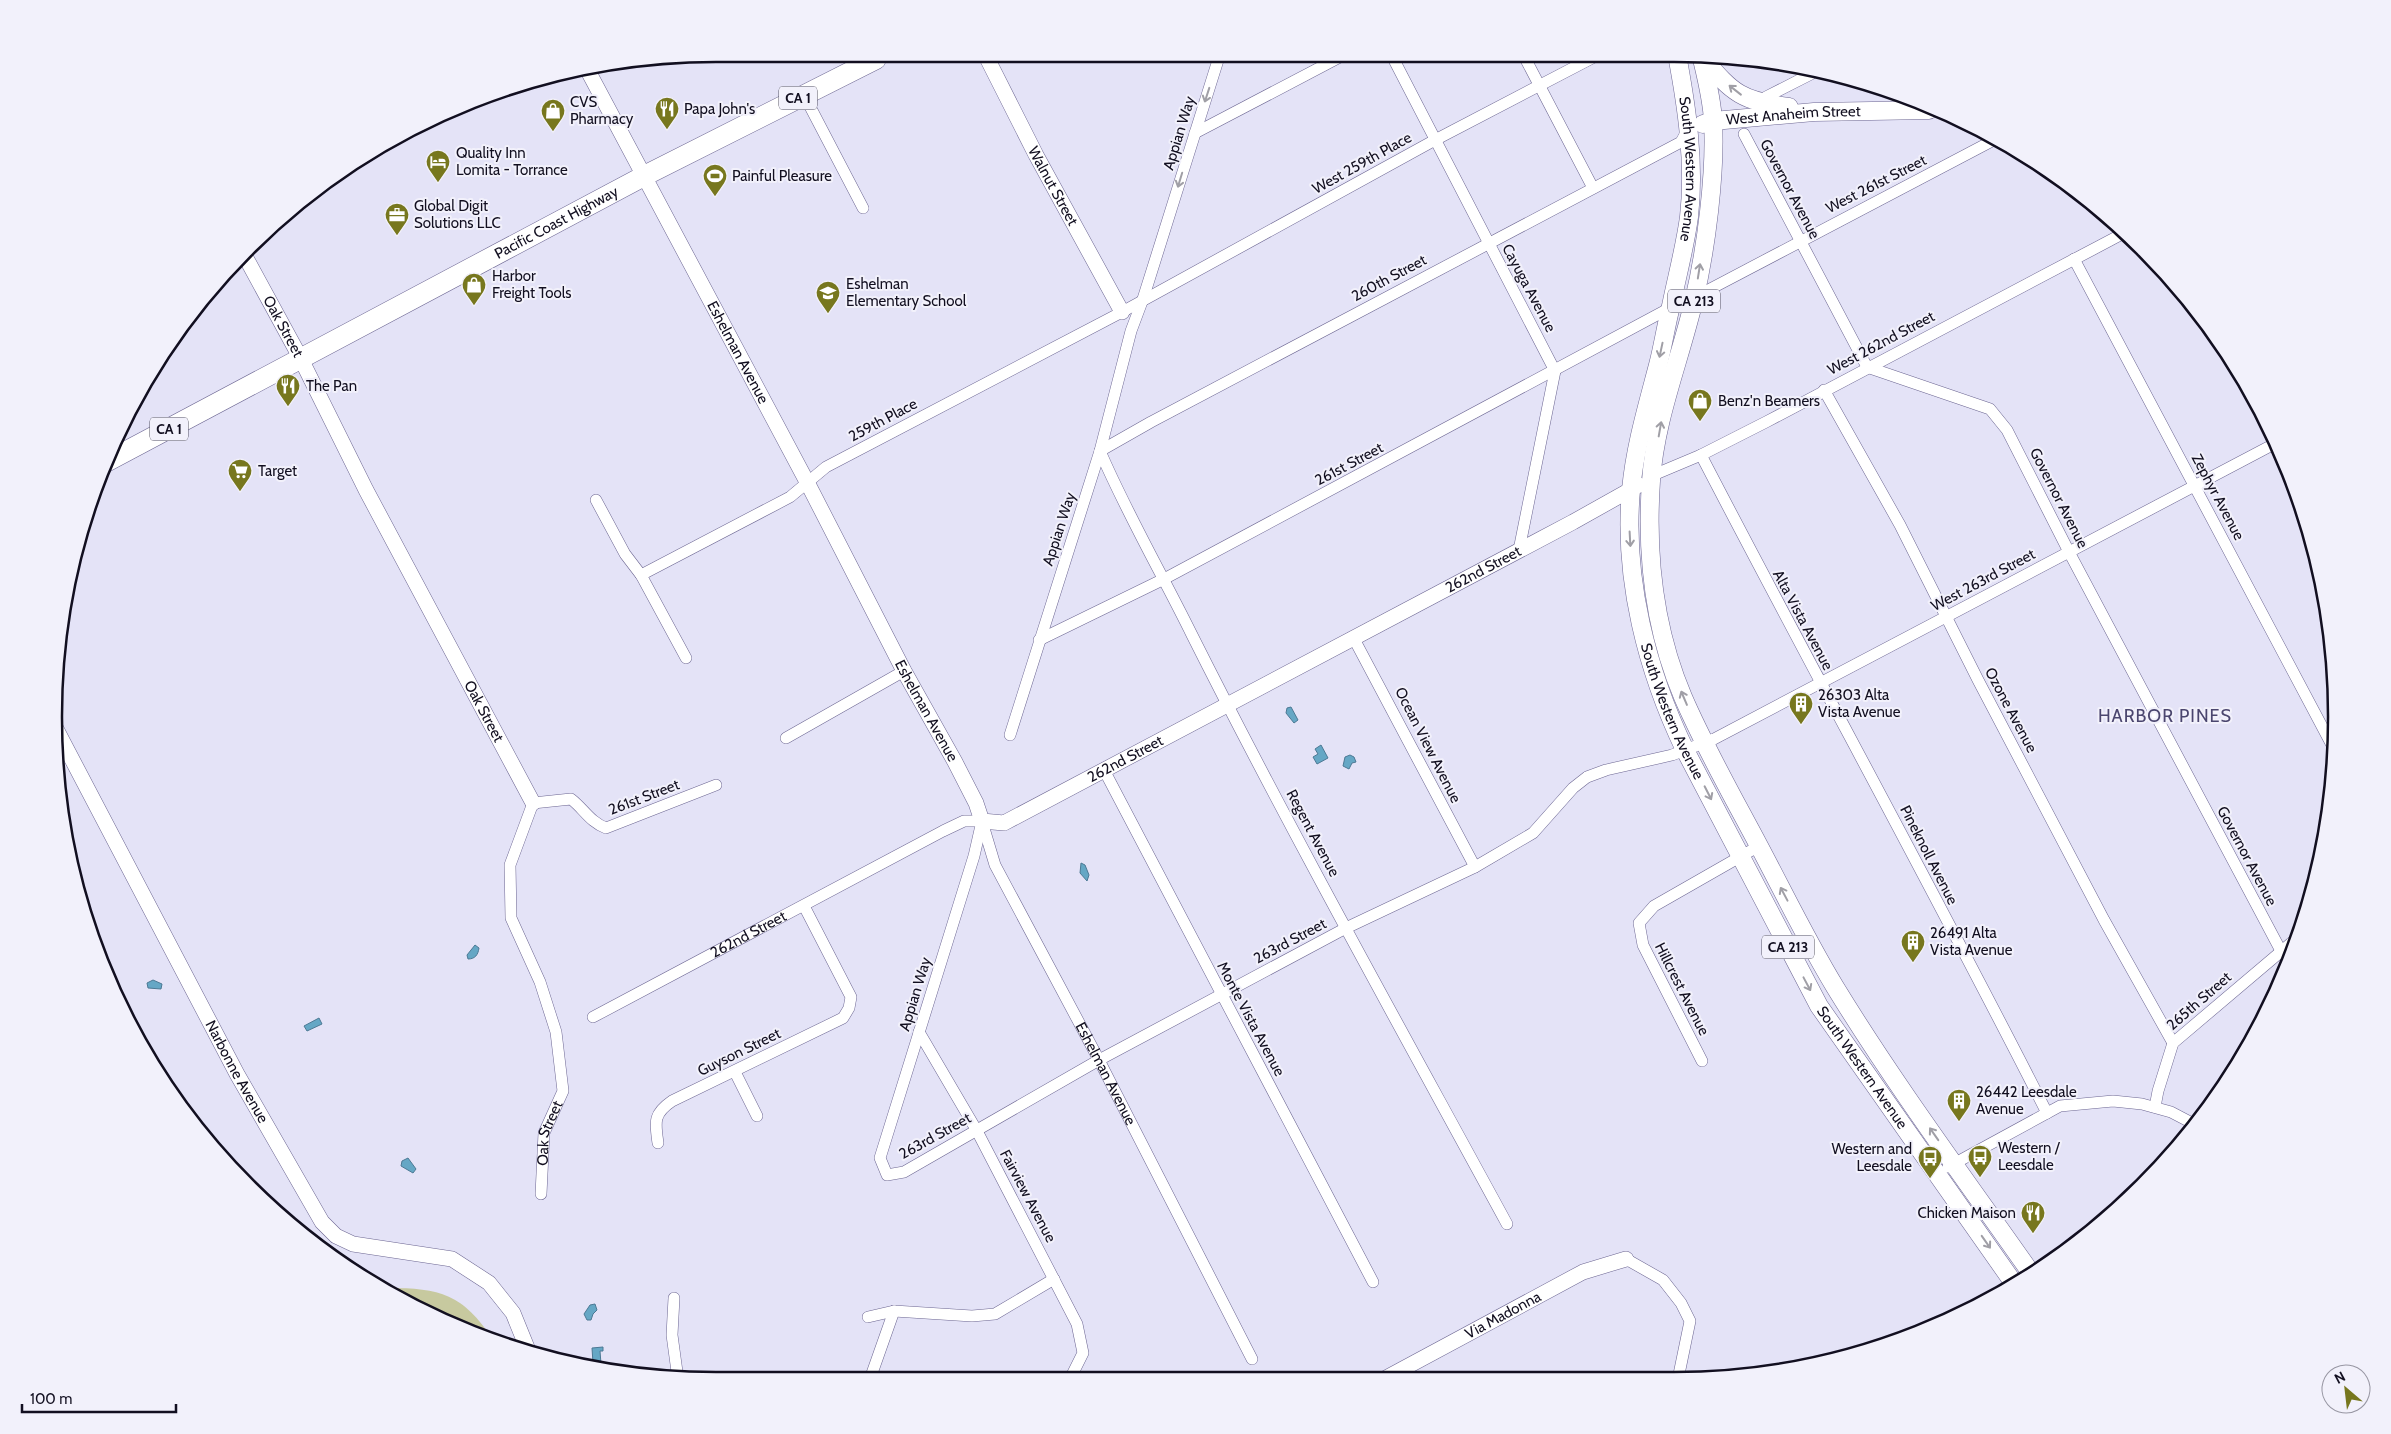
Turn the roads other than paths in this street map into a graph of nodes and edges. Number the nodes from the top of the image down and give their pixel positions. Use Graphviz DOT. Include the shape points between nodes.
graph roads {
  1 [pos="862,62"];
  2 [pos="989,62"];
  3 [pos="1217,62"];
  4 [pos="1330,62"];
  5 [pos="1395,62"];
  6 [pos="1527,62"];
  7 [pos="1585,62"];
  8 [pos="1678,62"];
  9 [pos="1702,63"];
  10 [pos="1708,64"];
  11 [pos="590,75"];
  12 [pos="1807,76"];
  13 [pos="1540,86"];
  14 [pos="804,95"];
  15 [pos="1766,97"];
  16 [pos="1919,110"];
  17 [pos="1814,112"];
  18 [pos="1713,121"];
  19 [pos="1688,129"];
  20 [pos="1194,133"];
  21 [pos="1744,134"];
  22 [pos="1435,140"];
  23 [pos="1988,143"];
  24 [pos="644,176"];
  25 [pos="1593,188"];
  26 [pos="863,208"];
  27 [pos="2118,236"];
  28 [pos="1800,240"];
  29 [pos="1488,243"];
  30 [pos="2074,259"];
  31 [pos="248,261"];
  32 [pos="1695,297"];
  33 [pos="1143,299"];
  34 [pos="1670,308"];
  35 [pos="1122,312"];
  36 [pos="1130,331"];
  37 [pos="300,359"];
  38 [pos="1867,367"];
  39 [pos="1555,372"];
  40 [pos="1824,390"];
  41 [pos="2269,446"];
  42 [pos="1100,451"];
  43 [pos="1701,455"];
  44 [pos="117,456"];
  45 [pos="1651,476"];
  46 [pos="807,482"];
  47 [pos="2195,485"];
  48 [pos="1631,491"];
  49 [pos="596,500"];
  50 [pos="1519,550"];
  51 [pos="2069,552"];
  52 [pos="641,574"];
  53 [pos="1164,579"];
  54 [pos="1946,617"];
  55 [pos="1354,637"];
  56 [pos="1039,640"];
  57 [pos="686,658"];
  58 [pos="904,671"];
  59 [pos="1820,684"];
  60 [pos="1227,704"];
  61 [pos="1010,735"];
  62 [pos="2328,737"];
  63 [pos="786,738"];
  64 [pos="1705,742"];
  65 [pos="63,743"];
  66 [pos="1685,750"];
  67 [pos="1104,770"];
  68 [pos="716,785"];
  69 [pos="1882,797"];
  70 [pos="533,803"];
  71 [pos="982,821"];
  72 [pos="1759,846"];
  73 [pos="1741,856"];
  74 [pos="1474,867"];
  75 [pos="804,906"];
  76 [pos="1346,928"];
  77 [pos="2287,946"];
  78 [pos="2281,951"];
  79 [pos="1221,995"];
  80 [pos="593,1017"];
  81 [pos="919,1032"];
  82 [pos="2173,1043"];
  83 [pos="1099,1060"];
  84 [pos="1702,1060"];
  85 [pos="735,1072"];
  86 [pos="2155,1107"];
  87 [pos="2047,1113"];
  88 [pos="757,1116"];
  89 [pos="2188,1121"];
  90 [pos="977,1131"];
  91 [pos="658,1143"];
  92 [pos="1955,1163"];
  93 [pos="1938,1174"];
  94 [pos="887,1175"];
  95 [pos="541,1194"];
  96 [pos="1507,1224"];
  97 [pos="1626,1259"];
  98 [pos="2027,1268"];
  99 [pos="2010,1278"];
  100 [pos="1054,1279"];
  101 [pos="1373,1282"];
  102 [pos="674,1298"];
  103 [pos="894,1311"];
  104 [pos="868,1317"];
  105 [pos="525,1342"];
  106 [pos="1252,1359"];
  107 [pos="677,1370"];
  108 [pos="872,1372"];
  109 [pos="1074,1372"];
  110 [pos="1397,1372"];
  111 [pos="1679,1372"];
  1 -- 14 [label="highway, Pacific Coast Highway / CA 1"];
  2 -- 35 [label="street, Walnut Street"];
  3 -- 20 [label="street, Appian Way, one-way"];
  4 -- 20 [label="street"];
  5 -- 22 [label="street, Cayuga Avenue"];
  6 -- 13 [label="street"];
  7 -- 13 [label="street, West 259th Place"];
  8 -- 19 [label="main road, South Western Avenue / CA 213"];
  9 -- 18 [label="main road, South Western Avenue / CA 213"];
  17 -- 10 [label="main road, one-way" via="1756,102 1730,87"];
  11 -- 24 [label="street, Eshelman Avenue"];
  12 -- 15 [label="street"];
  13 -- 22 [label="street, West 259th Place"];
  13 -- 25 [label="street"];
  14 -- 24 [label="highway, Pacific Coast Highway / CA 1"];
  14 -- 26 [label="street"];
  16 -- 17 [label="main road, West Anaheim Street"];
  17 -- 18 [label="main road, West Anaheim Street"];
  18 -- 19 [label="main road, West Anaheim Street"];
  32 -- 18 [label="main road, South Western Avenue / CA 213, one-way" via="1710,191"];
  19 -- 25 [label="street, 260th Street" via="1681,142"];
  19 -- 34 [label="main road, South Western Avenue / CA 213" via="1689,218"];
  20 -- 33 [label="street, Appian Way, one-way"];
  21 -- 28 [label="street, Governor Avenue"];
  22 -- 29 [label="street, Cayuga Avenue"];
  22 -- 33 [label="street, West 259th Place"];
  23 -- 28 [label="street, West 261st Street"];
  24 -- 37 [label="highway, Pacific Coast Highway / CA 1"];
  24 -- 46 [label="street, Eshelman Avenue"];
  25 -- 29 [label="street, 260th Street"];
  27 -- 30 [label="street, West 262nd Street"];
  28 -- 32 [label="street, West 261st Street"];
  28 -- 38 [label="street, Governor Avenue"];
  29 -- 39 [label="street, Cayuga Avenue"];
  29 -- 42 [label="street, 260th Street"];
  30 -- 38 [label="street, West 262nd Street"];
  30 -- 47 [label="street, Zephyr Avenue"];
  31 -- 37 [label="street, Oak Street"];
  45 -- 32 [label="main road, South Western Avenue / CA 213, one-way" via="1663,413"];
  33 -- 35 [label="street, 259th Place"];
  33 -- 36 [label="street, Appian Way"];
  34 -- 39 [label="street, 261st Street"];
  34 -- 48 [label="main road, South Western Avenue / CA 213, one-way" via="1638,440"];
  35 -- 36 [label="street"];
  35 -- 46 [label="street, 259th Place" via="826,467"];
  36 -- 42 [label="street, Appian Way"];
  37 -- 44 [label="highway, Pacific Coast Highway / CA 1"];
  37 -- 70 [label="street, Oak Street"];
  38 -- 40 [label="street, West 262nd Street"];
  38 -- 51 [label="street, Governor Avenue" via="1990,409 2007,430"];
  39 -- 50 [label="street"];
  39 -- 53 [label="street, 261st Street"];
  40 -- 43 [label="street, West 262nd Street"];
  40 -- 54 [label="street, Ozone Avenue" via="1900,525"];
  41 -- 47 [label="street, West 263rd Street"];
  42 -- 53 [label="street, Regent Avenue" via="1120,497"];
  42 -- 56 [label="street, Appian Way"];
  43 -- 45 [label="street, West 262nd Street"];
  43 -- 59 [label="street, Alta Vista Avenue"];
  45 -- 48 [label="street, 262nd Street"];
  64 -- 45 [label="main road, South Western Avenue / CA 213, one-way" via="1683,696 1659,616 1648,529"];
  46 -- 52 [label="street, 259th Place" via="790,497"];
  46 -- 58 [label="street, Eshelman Avenue"];
  47 -- 51 [label="street, West 263rd Street"];
  47 -- 62 [label="street, Zephyr Avenue"];
  48 -- 50 [label="street, 262nd Street"];
  48 -- 66 [label="main road, South Western Avenue / CA 213, one-way" via="1629,536 1633,580 1651,669"];
  49 -- 52 [label="street" via="625,554"];
  50 -- 55 [label="street, 262nd Street"];
  51 -- 54 [label="street, West 263rd Street"];
  51 -- 78 [label="street, Governor Avenue"];
  52 -- 57 [label="street"];
  53 -- 56 [label="street, 261st Street"];
  53 -- 60 [label="street, Regent Avenue"];
  54 -- 59 [label="street, West 263rd Street"];
  54 -- 82 [label="street, Ozone Avenue" via="2104,920"];
  55 -- 60 [label="street, 262nd Street"];
  55 -- 74 [label="street, Ocean View Avenue"];
  56 -- 61 [label="street, Appian Way"];
  58 -- 63 [label="street"];
  58 -- 71 [label="street, Eshelman Avenue" via="956,762"];
  59 -- 64 [label="street, West 263rd Street"];
  59 -- 69 [label="street, Alta Vista Avenue"];
  60 -- 67 [label="street, 262nd Street"];
  60 -- 76 [label="street, Regent Avenue"];
  64 -- 66 [label="street, 263rd Street"];
  64 -- 72 [label="main road, South Western Avenue / CA 213"];
  65 -- 105 [label="street, Narbonne Avenue" via="237,1074 322,1222 336,1236 353,1244 452,1260 489,1283 513,1313"];
  66 -- 73 [label="main road, South Western Avenue / CA 213, one-way"];
  66 -- 74 [label="street, 263rd Street" via="1587,777 1573,788 1534,833"];
  67 -- 71 [label="street, 262nd Street" via="1004,823"];
  67 -- 79 [label="street, Monte Vista Avenue"];
  68 -- 70 [label="street, 261st Street" via="606,828 595,824 571,799"];
  69 -- 87 [label="street, Pineknoll Avenue"];
  70 -- 95 [label="street, Oak Street" via="510,865 511,918 540,982 556,1032 563,1092 544,1133"];
  71 -- 75 [label="street, 262nd Street" via="964,821 943,831"];
  71 -- 81 [label="street, Appian Way"];
  71 -- 83 [label="street, Eshelman Avenue" via="995,865"];
  72 -- 73 [label="street, Hillcrest Avenue"];
  92 -- 72 [label="main road, South Western Avenue / CA 213, one-way" via="1852,1014"];
  73 -- 84 [label="street, Hillcrest Avenue" via="1654,906 1639,924 1643,945"];
  73 -- 93 [label="main road, South Western Avenue / CA 213, one-way" via="1819,1006"];
  74 -- 76 [label="street, 263rd Street"];
  75 -- 80 [label="street, 262nd Street"];
  75 -- 85 [label="street, Guyson Street" via="851,997 849,1008 843,1018"];
  76 -- 79 [label="street, 263rd Street"];
  76 -- 96 [label="street, Regent Avenue"];
  77 -- 78 [label="street, 265th Street"];
  78 -- 82 [label="street, 265th Street"];
  79 -- 83 [label="street, 263rd Street"];
  79 -- 101 [label="street, Monte Vista Avenue"];
  81 -- 90 [label="street, Fairview Avenue"];
  81 -- 94 [label="street, Appian Way" via="880,1158"];
  82 -- 86 [label="street, 265th Street"];
  83 -- 90 [label="street, 263rd Street"];
  83 -- 106 [label="street, Eshelman Avenue"];
  85 -- 88 [label="street"];
  85 -- 91 [label="street, Guyson Street" via="663,1107 656,1120"];
  86 -- 87 [label="street" via="2113,1100 2060,1106"];
  86 -- 89 [label="street"];
  87 -- 92 [label="street"];
  90 -- 94 [label="street, 263rd Street" via="904,1172"];
  90 -- 100 [label="street, Fairview Avenue"];
  92 -- 93 [label="street"];
  92 -- 98 [label="main road, South Western Avenue / CA 213"];
  93 -- 99 [label="main road, South Western Avenue / CA 213, one-way"];
  97 -- 110 [label="street, Via Madonna" via="1583,1272"];
  97 -- 111 [label="street" via="1663,1280 1690,1320"];
  100 -- 103 [label="street" via="995,1314 972,1316"];
  100 -- 109 [label="street, Fairview Avenue" via="1077,1324 1083,1353"];
  102 -- 107 [label="street" via="672,1335"];
  103 -- 104 [label="street"];
  103 -- 108 [label="street"];
}
